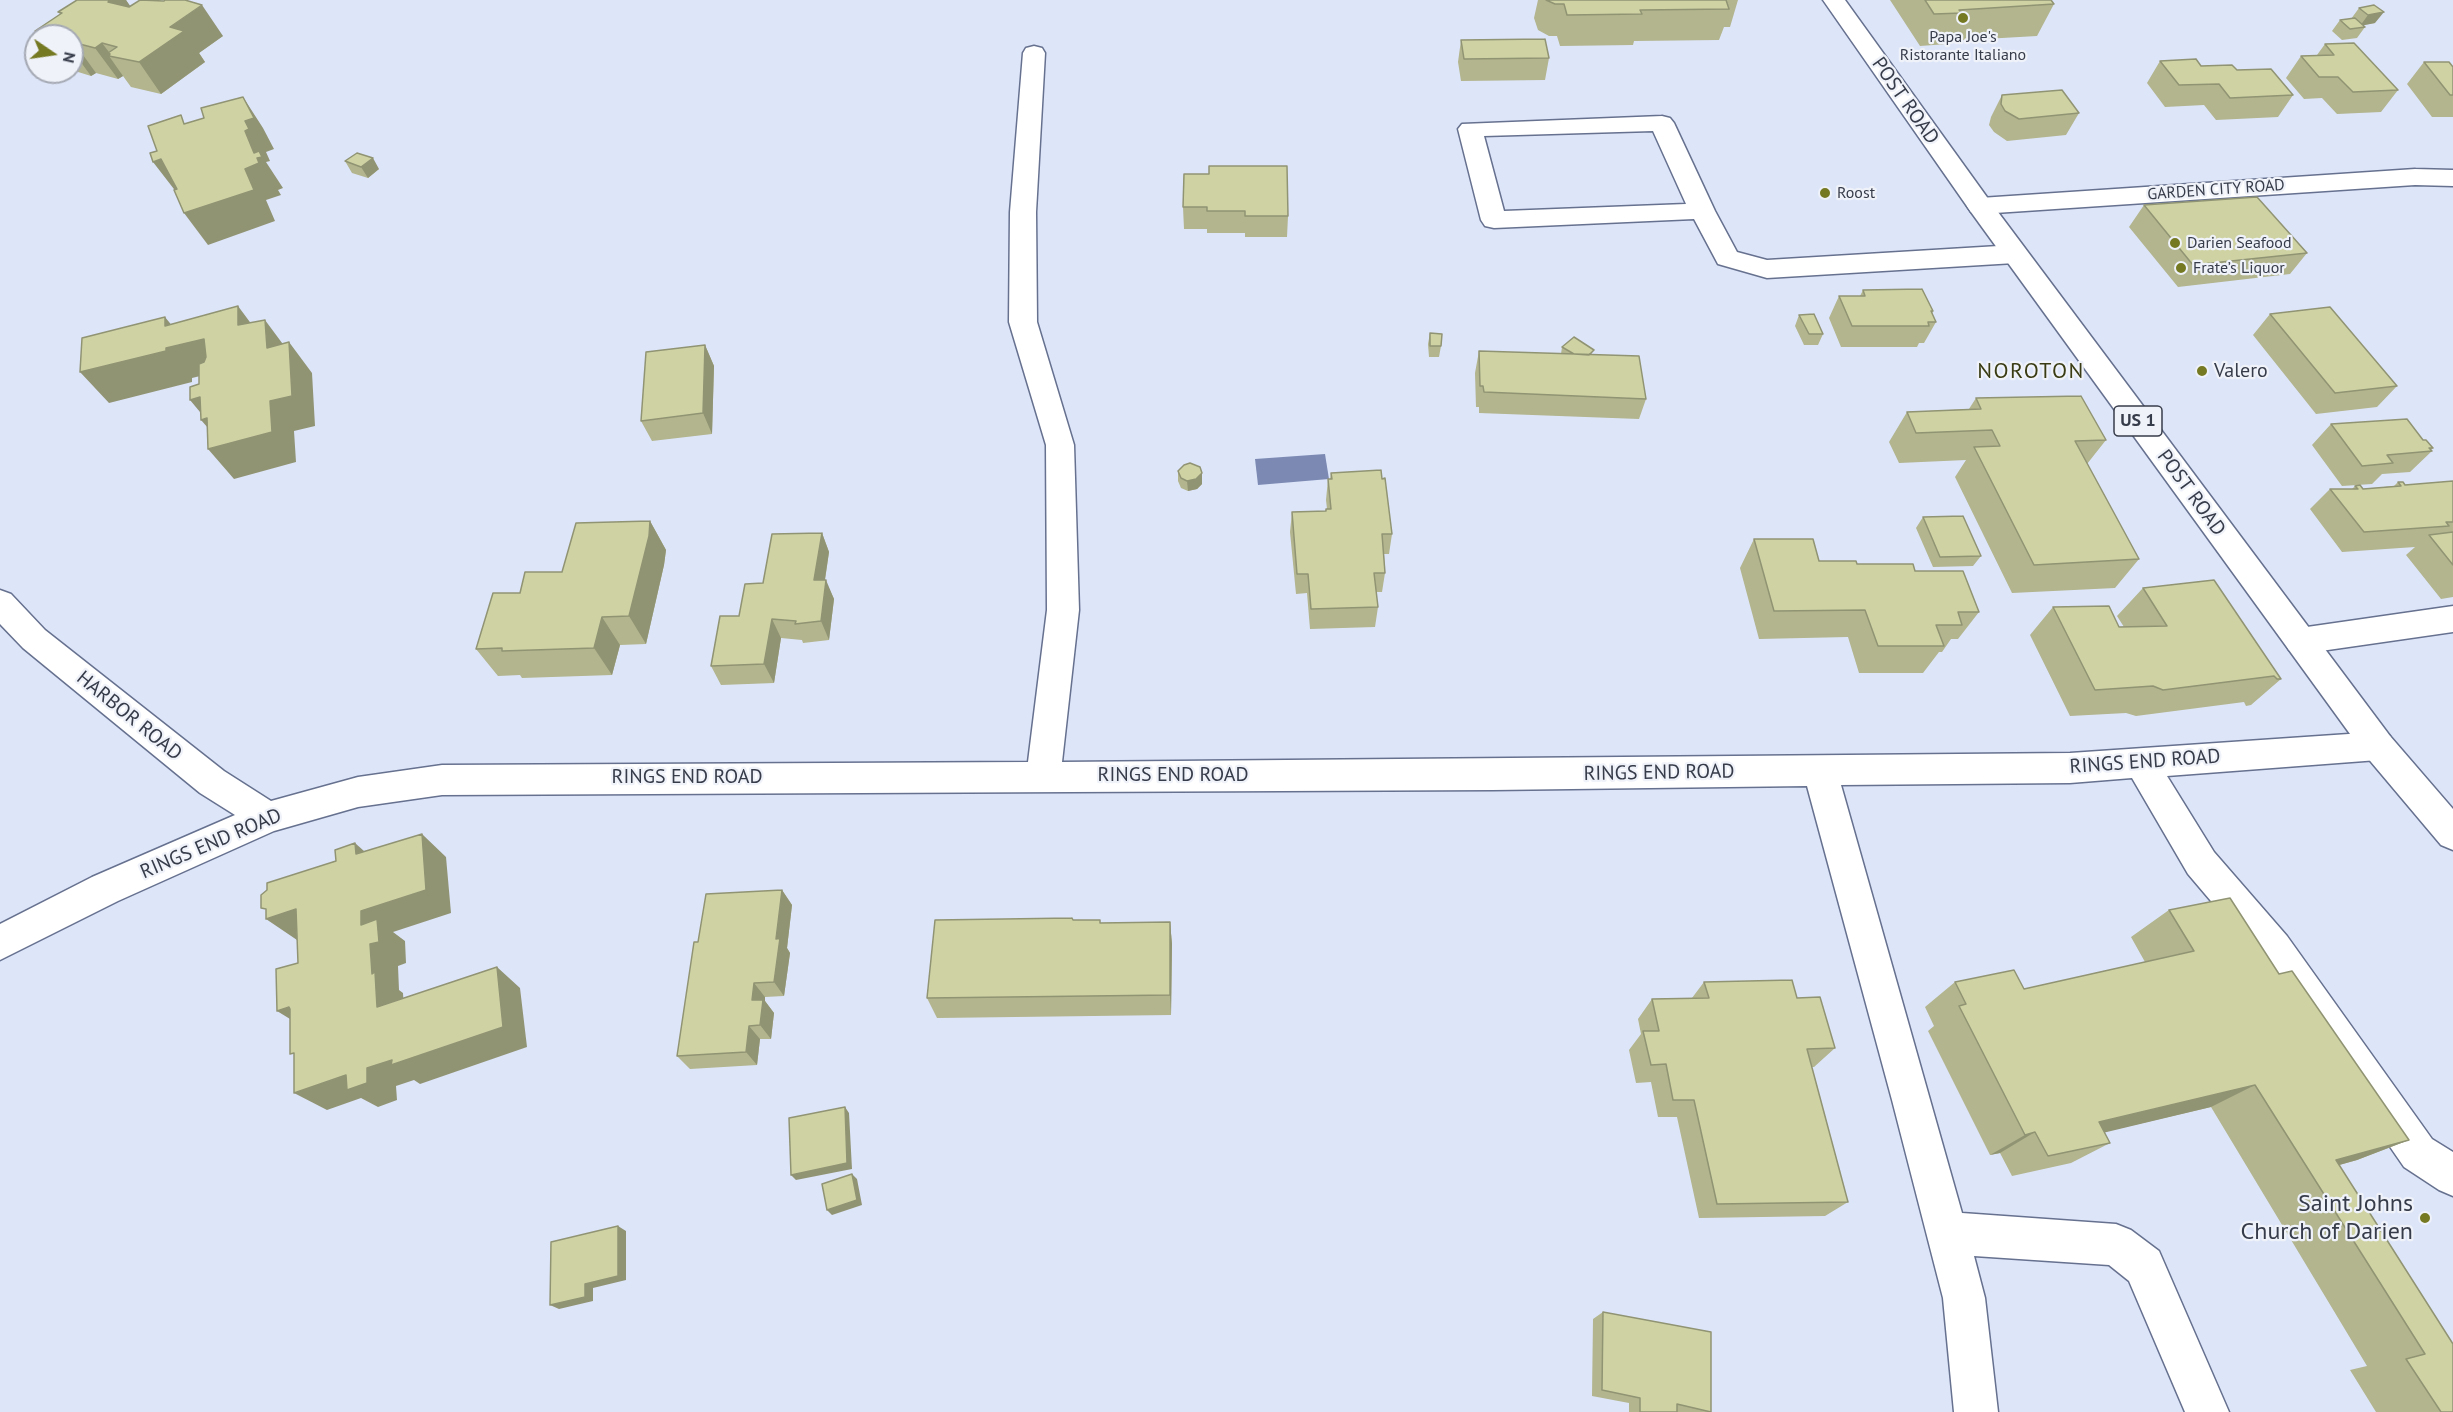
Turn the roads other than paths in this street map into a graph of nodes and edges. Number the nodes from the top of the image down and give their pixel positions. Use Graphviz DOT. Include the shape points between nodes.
graph roads {
  1 [pos="1834,0"];
  2 [pos="1034,53"];
  3 [pos="2453,178"];
  4 [pos="1980,206"];
  5 [pos="1702,211"];
  6 [pos="2015,254"];
  7 [pos="0,603"];
  8 [pos="2453,619"];
  9 [pos="2300,641"];
  10 [pos="2378,746"];
  11 [pos="2141,763"];
  12 [pos="1820,771"];
  13 [pos="1043,776"];
  14 [pos="268,817"];
  15 [pos="2453,834"];
  16 [pos="0,943"];
  17 [pos="2453,1176"];
  18 [pos="1947,1233"];
  19 [pos="1976,1412"];
  20 [pos="2207,1412"];
  1 -- 4 [label="street, POST ROAD / US 1"];
  2 -- 13 [label="street" via="1023,212 1023,322 1060,445 1063,610"];
  3 -- 4 [label="street, GARDEN CITY ROAD" via="2415,177"];
  4 -- 6 [label="street, POST ROAD / US 1"];
  5 -- 5 [label="street" via="1662,123 1470,129 1494,220"];
  5 -- 6 [label="street" via="1727,258 1767,269"];
  6 -- 9 [label="street, POST ROAD / US 1"];
  7 -- 14 [label="street, HARBOR ROAD" via="34,639 212,782"];
  8 -- 9 [label="street"];
  9 -- 10 [label="street, POST ROAD / US 1"];
  10 -- 11 [label="street, RINGS END ROAD"];
  10 -- 15 [label="street, POST ROAD / US 1"];
  11 -- 12 [label="street, RINGS END ROAD" via="2070,768"];
  11 -- 17 [label="street" via="2201,863 2274,948 2418,1153"];
  12 -- 13 [label="street, RINGS END ROAD"];
  12 -- 18 [label="street"];
  13 -- 14 [label="street, RINGS END ROAD" via="442,780 358,792"];
  14 -- 16 [label="street, RINGS END ROAD" via="105,889"];
  18 -- 19 [label="street" via="1964,1298"];
  18 -- 20 [label="street" via="2116,1245 2144,1266"];
}
